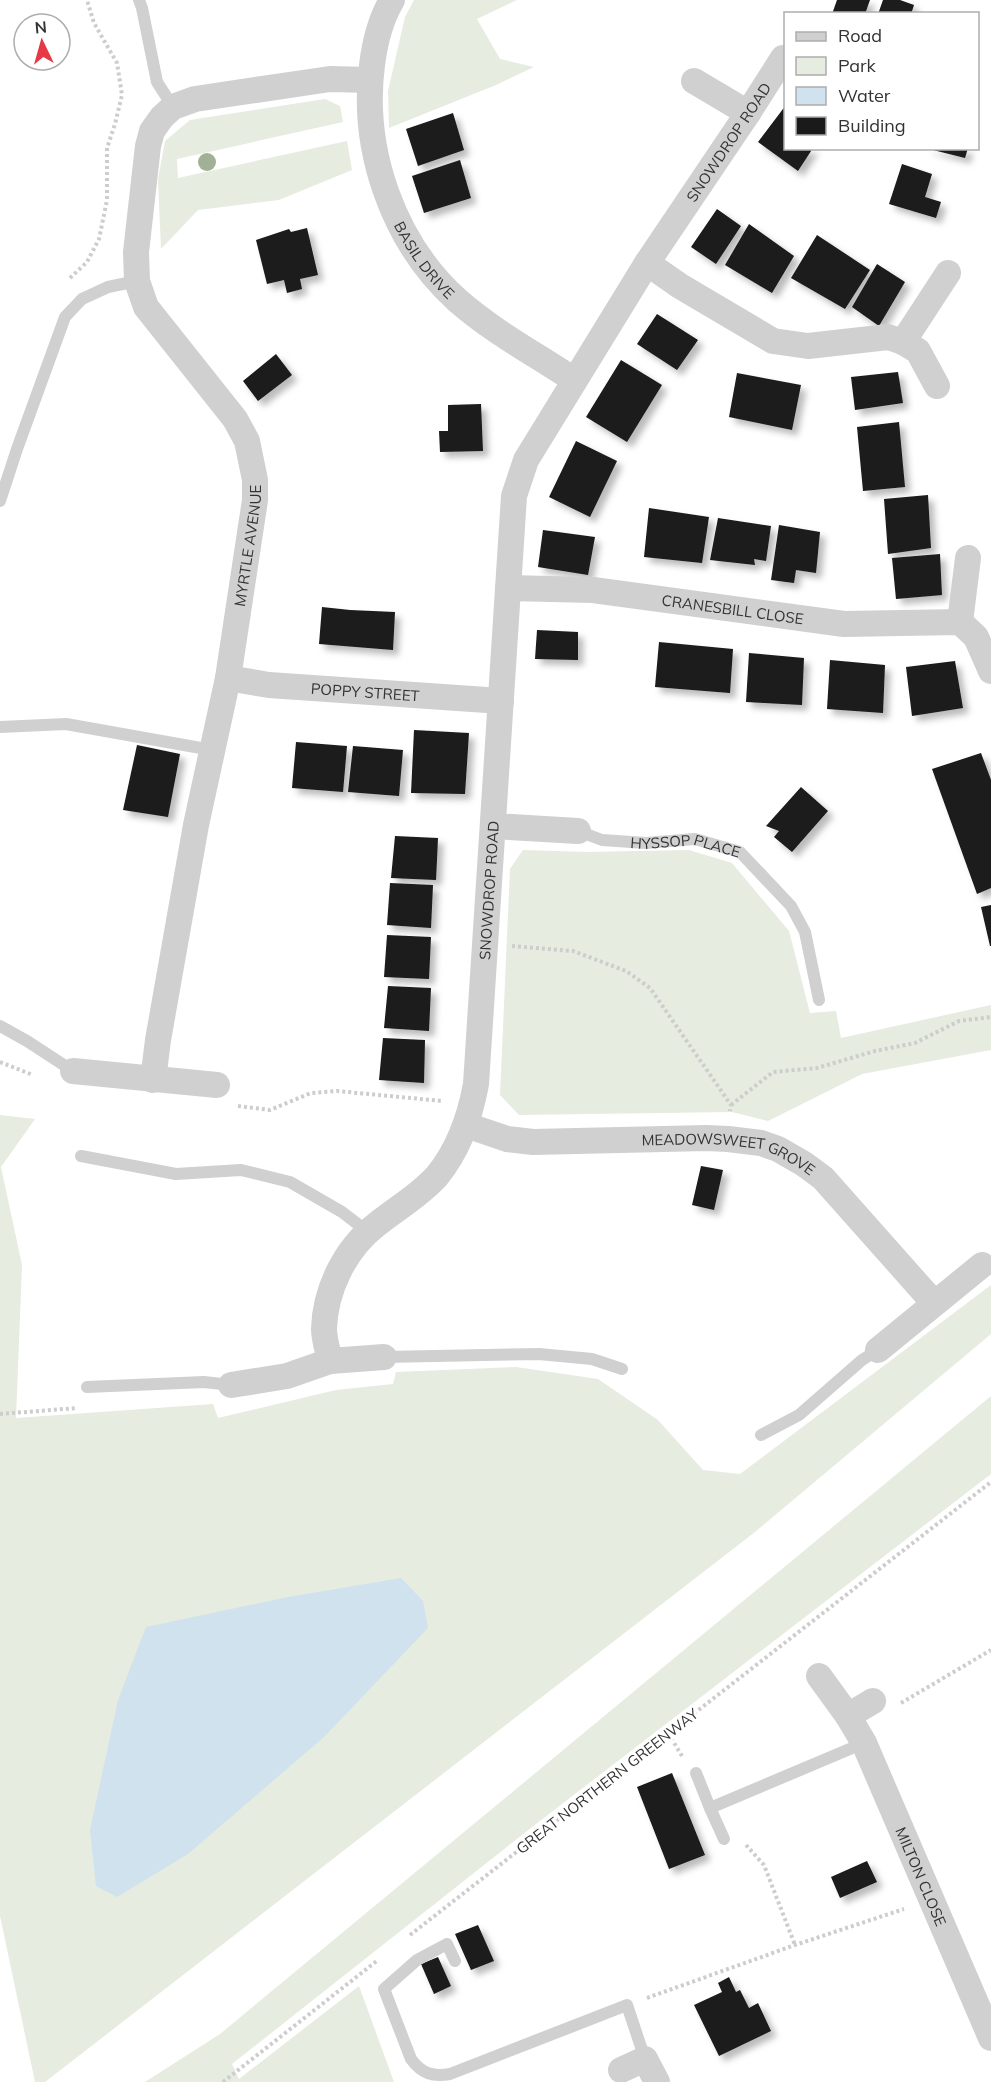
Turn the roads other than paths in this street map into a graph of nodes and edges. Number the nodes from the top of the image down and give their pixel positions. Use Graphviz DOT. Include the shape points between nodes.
graph roads {
  1 [pos="139,0"];
  2 [pos="392,0"];
  3 [pos="783,58"];
  4 [pos="370,80"];
  5 [pos="694,81"];
  6 [pos="172,107"];
  7 [pos="748,113"];
  8 [pos="647,263"];
  9 [pos="948,273"];
  10 [pos="137,281"];
  11 [pos="903,342"];
  12 [pos="574,380"];
  13 [pos="937,386"];
  14 [pos="0,501"];
  15 [pos="968,558"];
  16 [pos="508,588"];
  17 [pos="960,622"];
  18 [pos="991,671"];
  19 [pos="228,678"];
  20 [pos="501,702"];
  21 [pos="0,727"];
  22 [pos="212,750"];
  23 [pos="493,826"];
  24 [pos="578,831"];
  25 [pos="819,1000"];
  26 [pos="0,1026"];
  27 [pos="73,1071"];
  28 [pos="153,1080"];
  29 [pos="217,1086"];
  30 [pos="466,1125"];
  31 [pos="81,1156"];
  32 [pos="368,1232"];
  33 [pos="986,1261"];
  34 [pos="934,1303"];
  35 [pos="878,1350"];
  36 [pos="384,1357"];
  37 [pos="330,1361"];
  38 [pos="622,1369"];
  39 [pos="231,1385"];
  40 [pos="87,1387"];
  41 [pos="761,1435"];
  42 [pos="819,1676"];
  43 [pos="873,1701"];
  44 [pos="848,1716"];
  45 [pos="864,1743"];
  46 [pos="696,1773"];
  47 [pos="710,1808"];
  48 [pos="724,1839"];
  49 [pos="455,1961"];
  50 [pos="991,2038"];
  51 [pos="645,2059"];
  52 [pos="621,2070"];
  53 [pos="657,2082"];
  1 -- 6 [label="lane" via="157,82"];
  2 -- 4 [label="street, BASIL DRIVE" via="382,16"];
  3 -- 7 [label="street, SNOWDROP ROAD"];
  4 -- 6 [label="street" via="330,79 195,99"];
  4 -- 12 [label="street, BASIL DRIVE" via="370,112 381,177 411,243 457,299"];
  5 -- 7 [label="street"];
  6 -- 10 [label="street, MYRTLE AVENUE" via="152,131 148,146 136,252"];
  7 -- 8 [label="street, SNOWDROP ROAD"];
  8 -- 11 [label="street" via="773,341 808,346 888,337"];
  8 -- 12 [label="street, SNOWDROP ROAD"];
  9 -- 11 [label="street"];
  10 -- 14 [label="lane" via="108,287 82,299 64,317"];
  10 -- 19 [label="street, MYRTLE AVENUE" via="146,307 235,420 253,460 255,500"];
  11 -- 13 [label="street" via="918,351"];
  12 -- 16 [label="street, SNOWDROP ROAD" via="526,460 514,496"];
  15 -- 17 [label="street"];
  16 -- 17 [label="street, CRANESBILL CLOSE" via="593,590 844,624"];
  16 -- 20 [label="street, SNOWDROP ROAD"];
  17 -- 18 [label="street" via="976,637"];
  19 -- 20 [label="street, POPPY STREET" via="269,685"];
  19 -- 22 [label="street, MYRTLE AVENUE"];
  20 -- 23 [label="street, SNOWDROP ROAD"];
  21 -- 22 [label="lane" via="66,724"];
  22 -- 28 [label="street, MYRTLE AVENUE"];
  23 -- 24 [label="street, HYSSOP PLACE"];
  23 -- 30 [label="street, SNOWDROP ROAD" via="476,1084"];
  24 -- 25 [label="lane, HYSSOP PLACE" via="602,840 646,843 695,839 740,852 791,906 805,932"];
  26 -- 27 [label="lane"];
  27 -- 28 [label="street"];
  28 -- 29 [label="street"];
  30 -- 32 [label="street, SNOWDROP ROAD" via="437,1176"];
  30 -- 34 [label="street, MEADOWSWEET GROVE" via="507,1139 533,1142 707,1138 761,1143 778,1149 823,1178"];
  31 -- 32 [label="lane" via="176,1174 241,1170 290,1182"];
  32 -- 37 [label="street, SNOWDROP ROAD" via="334,1281 324,1331"];
  33 -- 34 [label="street"];
  34 -- 35 [label="street"];
  35 -- 41 [label="lane" via="799,1416"];
  36 -- 37 [label="street"];
  36 -- 38 [label="lane" via="540,1354 592,1359"];
  37 -- 39 [label="street" via="287,1376"];
  39 -- 40 [label="lane" via="204,1382"];
  42 -- 44 [label="street, MILTON CLOSE"];
  43 -- 44 [label="street"];
  44 -- 45 [label="street, MILTON CLOSE"];
  45 -- 47 [label="lane"];
  45 -- 50 [label="street, MILTON CLOSE"];
  46 -- 47 [label="lane"];
  47 -- 48 [label="lane"];
  49 -- 51 [label="lane" via="447,1944 417,1960 384,1989 411,2060 429,2075 450,2074 627,2005"];
  51 -- 52 [label="street"];
  51 -- 53 [label="street"];
}
